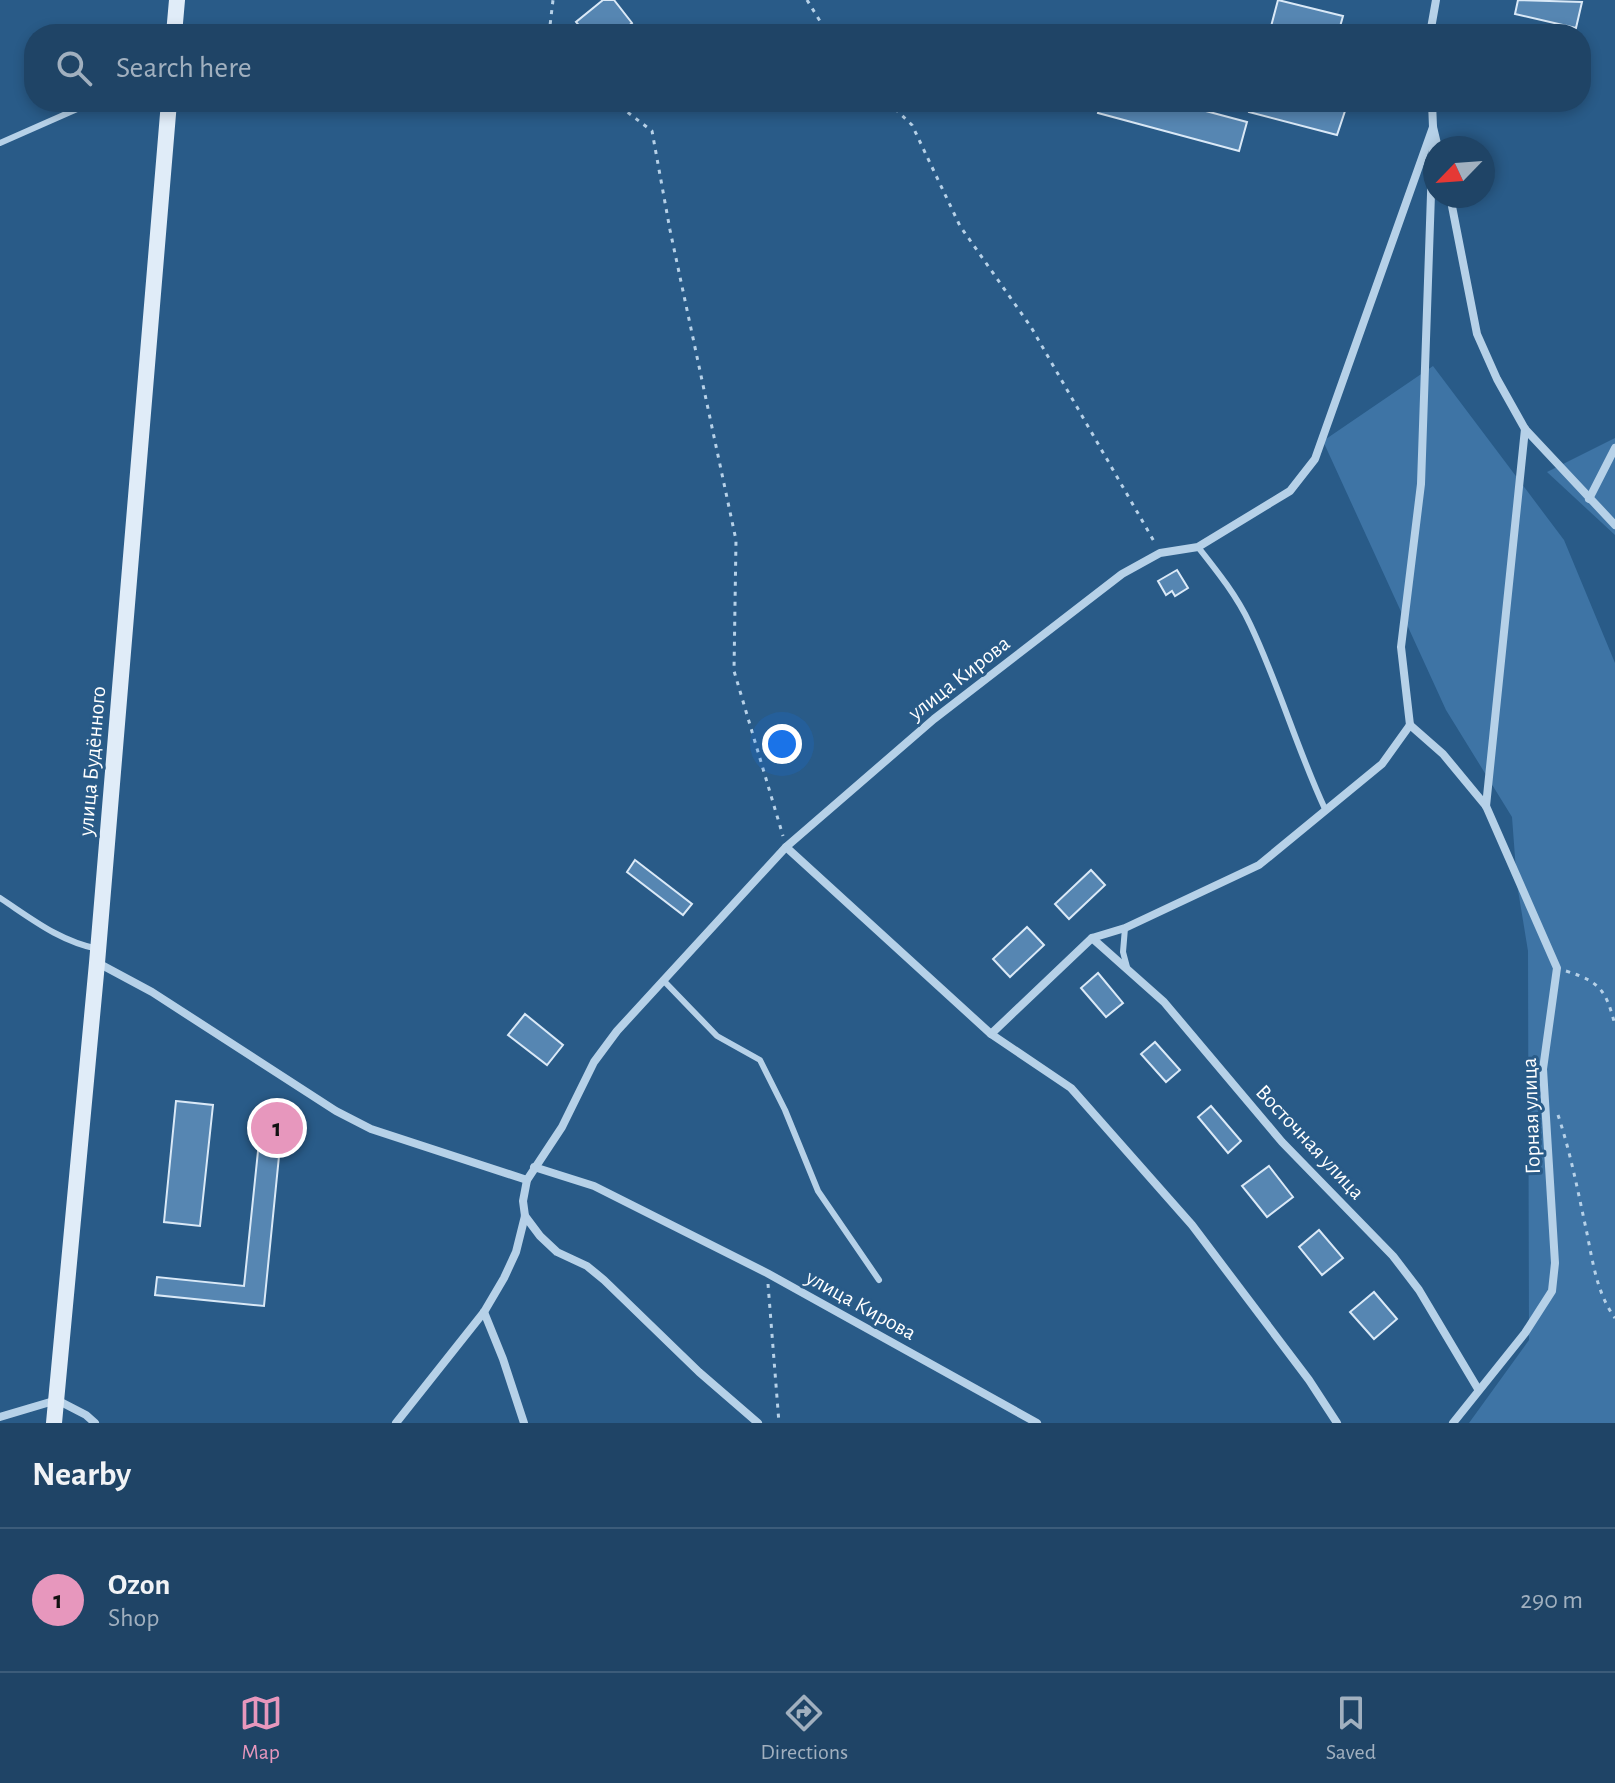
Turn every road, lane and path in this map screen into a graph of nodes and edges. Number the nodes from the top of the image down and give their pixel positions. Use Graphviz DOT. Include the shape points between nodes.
graph roads {
  1 [pos="177,0"];
  2 [pos="553,0"];
  3 [pos="807,0"];
  4 [pos="1436,0"];
  5 [pos="175,24"];
  6 [pos="550,24"];
  7 [pos="822,24"];
  8 [pos="1432,24"];
  9 [pos="70,112"];
  10 [pos="168,112"];
  11 [pos="627,112"];
  12 [pos="898,112"];
  13 [pos="1432,112"];
  14 [pos="1433,127"];
  15 [pos="1435,136"];
  16 [pos="0,143"];
  17 [pos="1452,208"];
  18 [pos="1525,429"];
  19 [pos="1615,448"];
  20 [pos="1589,499"];
  21 [pos="1615,525"];
  22 [pos="1198,547"];
  23 [pos="1160,553"];
  24 [pos="1410,725"];
  25 [pos="1486,806"];
  26 [pos="1325,809"];
  27 [pos="786,847"];
  28 [pos="0,898"];
  29 [pos="1125,928"];
  30 [pos="1092,938"];
  31 [pos="98,956"];
  32 [pos="1557,968"];
  33 [pos="1128,970"];
  34 [pos="663,980"];
  35 [pos="1615,1025"];
  36 [pos="991,1034"];
  37 [pos="1556,1109"];
  38 [pos="534,1167"];
  39 [pos="527,1180"];
  40 [pos="525,1216"];
  41 [pos="767,1273"];
  42 [pos="879,1280"];
  43 [pos="484,1312"];
  44 [pos="1615,1318"];
  45 [pos="1478,1389"];
  46 [pos="57,1400"];
  47 [pos="0,1417"];
  48 [pos="54,1423"];
  49 [pos="95,1423"];
  50 [pos="396,1423"];
  51 [pos="524,1423"];
  52 [pos="758,1423"];
  53 [pos="779,1423"];
  54 [pos="1037,1423"];
  55 [pos="1337,1423"];
  56 [pos="1453,1423"];
  1 -- 5 [label="main road"];
  2 -- 6 [label="path"];
  3 -- 7 [label="path"];
  4 -- 8 [label="street"];
  9 -- 16 [label="lane"];
  10 -- 31 [label="main road, улица Будённого"];
  11 -- 27 [label="path" via="652,131 736,540 734,671"];
  12 -- 23 [label="path" via="912,125 960,226 1031,327"];
  13 -- 14 [label="street"];
  14 -- 15 [label="street"];
  14 -- 22 [label="street, улица Кирова" via="1315,459 1290,491"];
  14 -- 24 [label="street" via="1421,484 1401,647"];
  17 -- 18 [label="street" via="1477,334"];
  18 -- 20 [label="street"];
  18 -- 25 [label="street"];
  19 -- 20 [label="street"];
  20 -- 21 [label="street"];
  22 -- 23 [label="street, улица Кирова"];
  22 -- 26 [label="lane" via="1249,623"];
  23 -- 27 [label="street, улица Кирова" via="1122,574 934,719"];
  24 -- 25 [label="street" via="1443,754"];
  24 -- 26 [label="street" via="1382,764"];
  25 -- 32 [label="street"];
  26 -- 29 [label="street" via="1259,865"];
  27 -- 34 [label="street, улица Кирова"];
  27 -- 36 [label="street"];
  28 -- 31 [label="lane" via="56,936"];
  29 -- 30 [label="street"];
  29 -- 33 [label="lane"];
  30 -- 33 [label="street, Восточная улица"];
  30 -- 36 [label="street"];
  31 -- 39 [label="street" via="336,1111 371,1129"];
  31 -- 46 [label="main road, улица Будённого"];
  32 -- 35 [label="path" via="1585,977 1607,995"];
  32 -- 45 [label="street, Горная улица" via="1543,1069 1555,1263 1552,1291"];
  33 -- 45 [label="street, Восточная улица" via="1164,1002 1282,1142 1393,1256"];
  34 -- 38 [label="street, улица Кирова" via="594,1062 562,1127"];
  34 -- 42 [label="lane, улица Кирова" via="717,1036 760,1060 818,1191"];
  36 -- 55 [label="street" via="1082,1099 1192,1225"];
  37 -- 44 [label="path" via="1570,1150 1594,1267"];
  38 -- 39 [label="street, улица Кирова"];
  38 -- 41 [label="street, улица Кирова" via="594,1186"];
  39 -- 40 [label="street, улица Кирова"];
  40 -- 43 [label="street, улица Кирова" via="516,1252"];
  40 -- 52 [label="street" via="557,1252 604,1280"];
  41 -- 53 [label="path"];
  41 -- 54 [label="street, улица Кирова"];
  43 -- 50 [label="street, улица Кирова"];
  43 -- 51 [label="street"];
  45 -- 56 [label="street, Горная улица"];
  46 -- 47 [label="street"];
  46 -- 48 [label="main road, улица Будённого"];
  46 -- 49 [label="street"];
}
